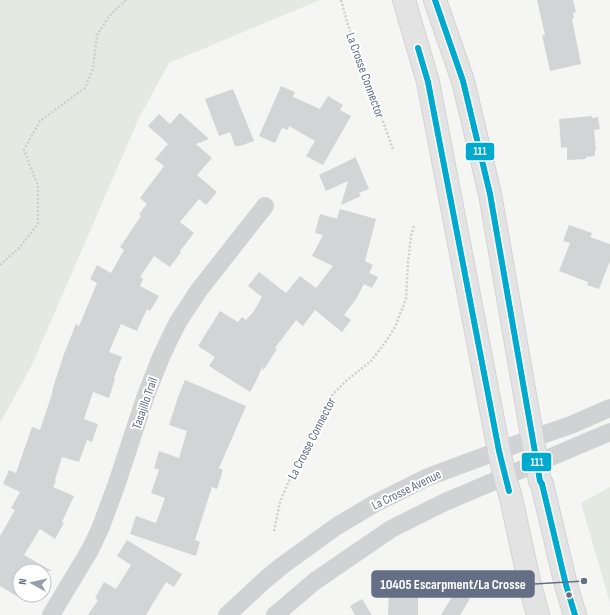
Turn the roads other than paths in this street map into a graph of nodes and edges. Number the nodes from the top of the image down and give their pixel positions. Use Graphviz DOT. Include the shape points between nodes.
graph roads {
  1 [pos="404,0"];
  2 [pos="435,0"];
  3 [pos="265,206"];
  4 [pos="610,408"];
  5 [pos="610,432"];
  6 [pos="533,438"];
  7 [pos="499,451"];
  8 [pos="538,464"];
  9 [pos="505,477"];
  10 [pos="51,615"];
  11 [pos="227,615"];
  12 [pos="275,615"];
  13 [pos="538,615"];
  14 [pos="575,615"];
  1 -- 7 [label="main road" via="428,82"];
  2 -- 6 [label="main road" via="463,81 490,194"];
  3 -- 10 [label="street, Tasajillo Trail" via="199,290 170,338 154,374 100,529"];
  4 -- 6 [label="street, La Crosse Avenue"];
  5 -- 8 [label="street"];
  6 -- 7 [label="street, La Crosse Avenue"];
  6 -- 8 [label="main road"];
  7 -- 9 [label="main road"];
  7 -- 11 [label="street, La Crosse Avenue" via="428,477 357,513 283,566"];
  8 -- 9 [label="street"];
  8 -- 14 [label="main road" via="540,482"];
  9 -- 12 [label="street" via="436,506 391,529 315,580"];
  9 -- 13 [label="main road"];
}
